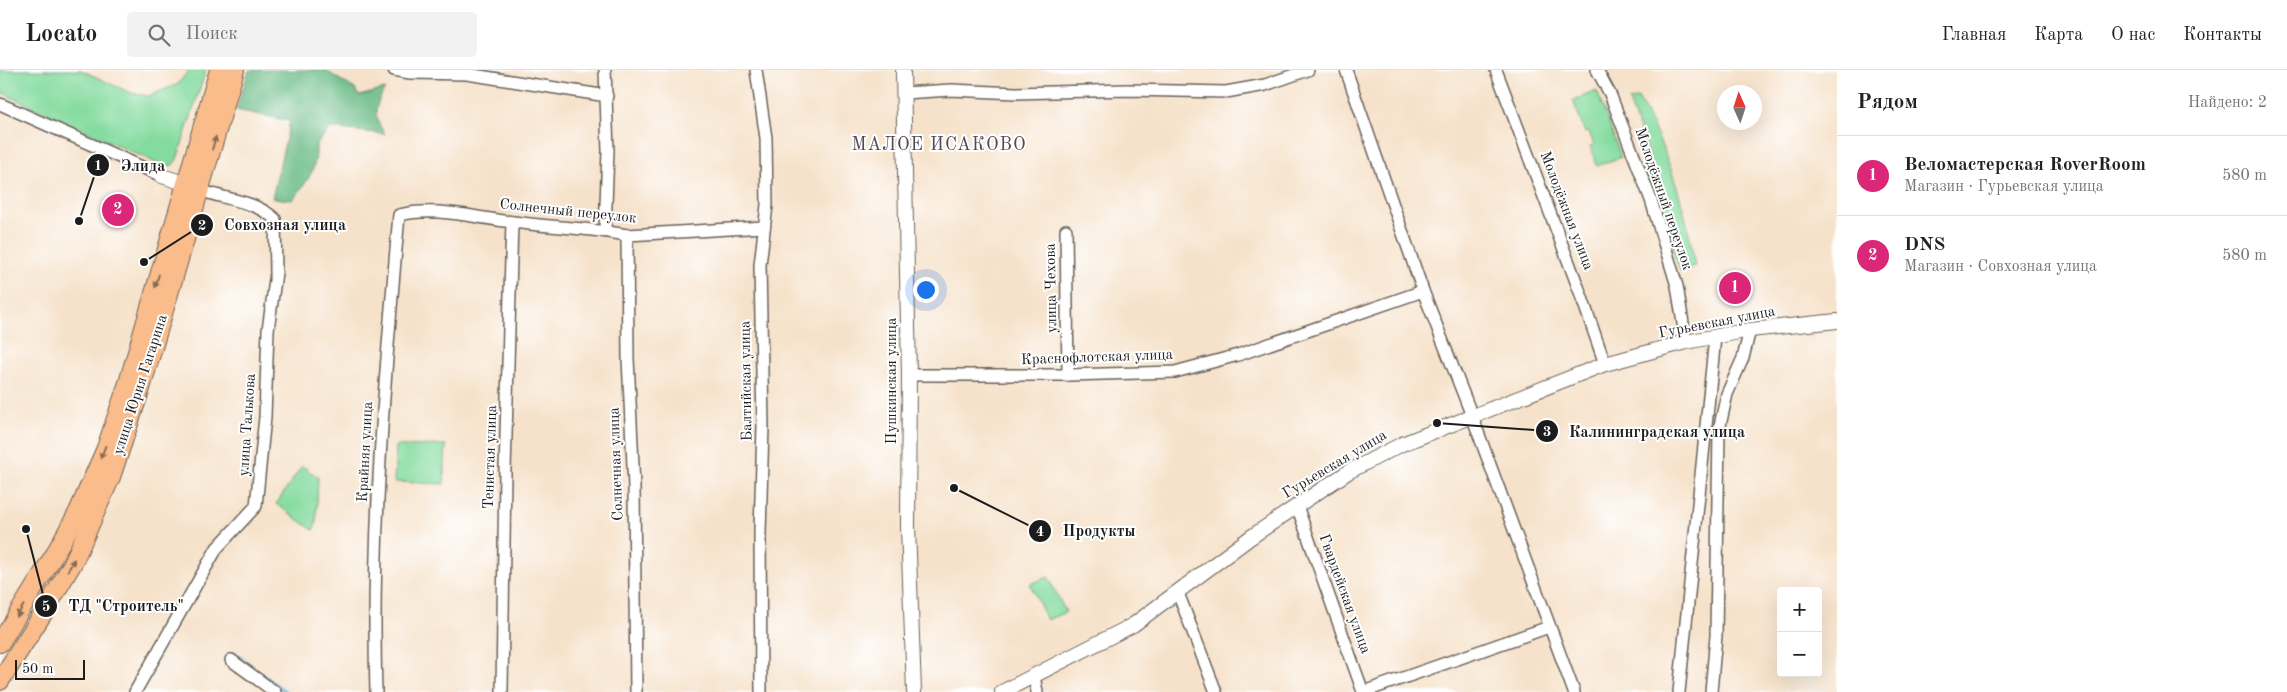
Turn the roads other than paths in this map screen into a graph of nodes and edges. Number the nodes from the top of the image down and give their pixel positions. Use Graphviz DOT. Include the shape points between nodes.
graph roads {
  1 [pos="219,70"];
  2 [pos="235,70"];
  3 [pos="394,70"];
  4 [pos="605,70"];
  5 [pos="756,70"];
  6 [pos="903,70"];
  7 [pos="1308,70"];
  8 [pos="1346,70"];
  9 [pos="1496,70"];
  10 [pos="1597,70"];
  11 [pos="904,92"];
  12 [pos="608,96"];
  13 [pos="0,104"];
  14 [pos="162,176"];
  15 [pos="194,187"];
  16 [pos="399,215"];
  17 [pos="512,222"];
  18 [pos="764,227"];
  19 [pos="1066,230"];
  20 [pos="605,231"];
  21 [pos="627,235"];
  22 [pos="1423,292"];
  23 [pos="1837,321"];
  24 [pos="1750,330"];
  25 [pos="1715,337"];
  26 [pos="1686,342"];
  27 [pos="1604,364"];
  28 [pos="909,374"];
  29 [pos="1068,375"];
  30 [pos="1472,416"];
  31 [pos="1296,506"];
  32 [pos="1178,593"];
  33 [pos="1549,627"];
  34 [pos="0,643"];
  35 [pos="231,660"];
  36 [pos="1034,676"];
  37 [pos="0,681"];
  38 [pos="135,692"];
  39 [pos="275,692"];
  40 [pos="376,692"];
  41 [pos="502,692"];
  42 [pos="636,692"];
  43 [pos="762,692"];
  44 [pos="914,692"];
  45 [pos="1002,692"];
  46 [pos="1037,692"];
  47 [pos="1216,692"];
  48 [pos="1363,692"];
  49 [pos="1574,692"];
  50 [pos="1679,692"];
  51 [pos="1711,692"];
  1 -- 15 [label="main road, улица Юрия Гагарина"];
  15 -- 2 [label="main road, улица Юрия Гагарина, one-way"];
  3 -- 12 [label="street" via="410,74 467,74"];
  4 -- 12 [label="street"];
  5 -- 18 [label="street, Балтийская улица" via="766,138 767,205"];
  6 -- 11 [label="street, Пушкинская улица"];
  7 -- 11 [label="street" via="1265,85 1226,92"];
  8 -- 22 [label="street"];
  9 -- 27 [label="street, Молодёжная улица"];
  10 -- 26 [label="street, Молодёжный переулок" via="1610,94 1650,200 1677,286"];
  11 -- 28 [label="street, Пушкинская улица"];
  12 -- 20 [label="street"];
  13 -- 14 [label="street"];
  14 -- 15 [label="street"];
  15 -- 34 [label="main road, улица Юрия Гагарина, one-way" via="106,448 78,512"];
  37 -- 15 [label="main road, улица Юрия Гагарина, one-way" via="73,563 111,477 142,385"];
  15 -- 38 [label="street, улица Талькова" via="266,211 275,220 276,272 268,330 265,417 256,506 217,548"];
  16 -- 17 [label="street, Солнечный переулок" via="417,210"];
  16 -- 40 [label="street, Крайняя улица" via="383,416"];
  17 -- 20 [label="street, Солнечный переулок"];
  17 -- 41 [label="street, Тенистая улица"];
  18 -- 21 [label="street, Солнечный переулок"];
  18 -- 43 [label="street, Балтийская улица" via="760,265"];
  19 -- 29 [label="street, улица Чехова"];
  20 -- 21 [label="street, Солнечный переулок"];
  21 -- 42 [label="street, Солнечная улица"];
  22 -- 29 [label="street, Краснофлотская улица" via="1238,355 1174,372"];
  22 -- 30 [label="street"];
  23 -- 24 [label="street, Гурьевская улица"];
  24 -- 25 [label="street, Гурьевская улица"];
  24 -- 51 [label="street" via="1743,358 1727,394 1719,430 1716,636"];
  25 -- 26 [label="street, Гурьевская улица"];
  25 -- 50 [label="street"];
  26 -- 27 [label="street, Гурьевская улица"];
  27 -- 30 [label="street, Гурьевская улица"];
  28 -- 29 [label="street, Краснофлотская улица"];
  28 -- 44 [label="street, Пушкинская улица" via="908,526"];
  30 -- 31 [label="street, Гурьевская улица" via="1402,444 1348,472"];
  30 -- 33 [label="street"];
  31 -- 32 [label="street, Гурьевская улица"];
  31 -- 48 [label="street, Гвардейская улица"];
  32 -- 36 [label="street, Гурьевская улица" via="1133,625"];
  32 -- 47 [label="street"];
  33 -- 48 [label="street"];
  33 -- 49 [label="street"];
  35 -- 39 [label="street"];
  36 -- 45 [label="street, Гурьевская улица"];
  36 -- 46 [label="street"];
}
